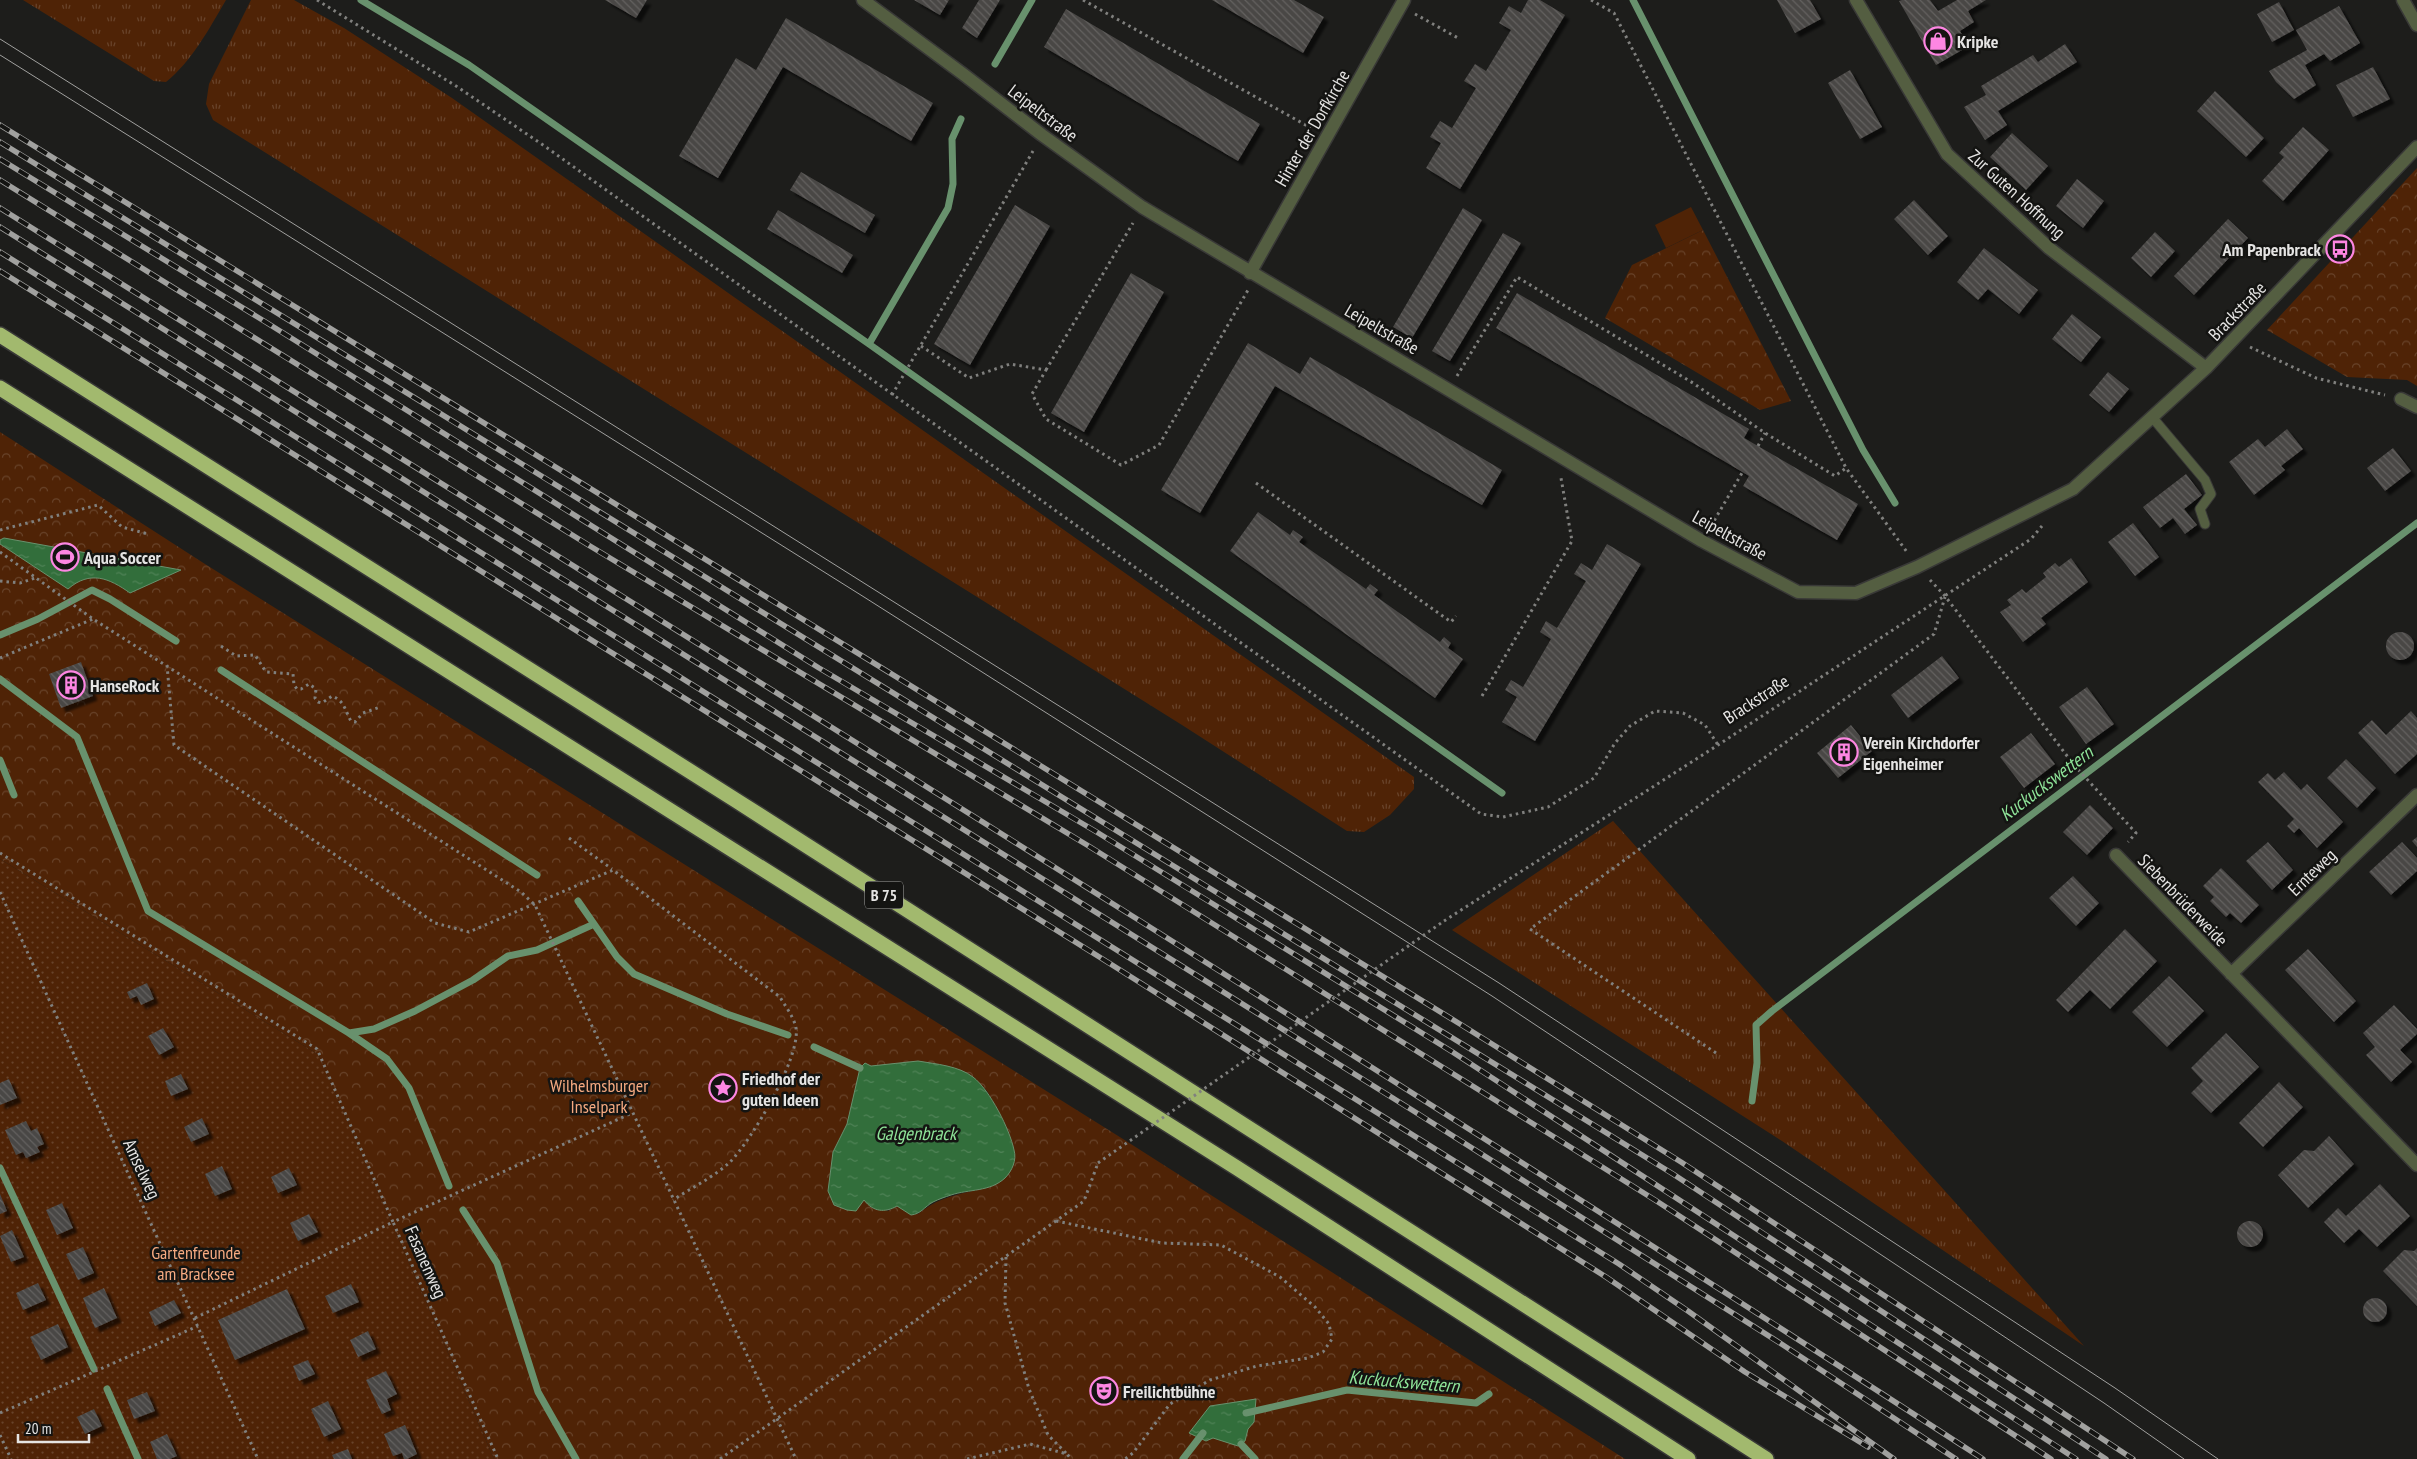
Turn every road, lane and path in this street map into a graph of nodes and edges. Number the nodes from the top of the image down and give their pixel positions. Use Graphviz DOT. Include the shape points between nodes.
graph roads {
  1 [pos="317,0"];
  2 [pos="863,0"];
  3 [pos="1083,0"];
  4 [pos="1404,0"];
  5 [pos="1591,0"];
  6 [pos="1856,0"];
  7 [pos="2402,0"];
  8 [pos="1419,16"];
  9 [pos="2417,26"];
  10 [pos="1458,38"];
  11 [pos="1042,136"];
  12 [pos="1327,137"];
  13 [pos="2417,147"];
  14 [pos="1142,207"];
  15 [pos="1250,272"];
  16 [pos="0,334"];
  17 [pos="2234,339"];
  18 [pos="921,346"];
  19 [pos="2206,368"];
  20 [pos="1046,370"];
  21 [pos="0,388"];
  22 [pos="1450,388"];
  23 [pos="892,395"];
  24 [pos="2401,398"];
  25 [pos="2417,407"];
  26 [pos="2152,418"];
  27 [pos="1765,433"];
  28 [pos="1758,446"];
  29 [pos="1557,453"];
  30 [pos="1846,468"];
  31 [pos="1742,473"];
  32 [pos="1256,483"];
  33 [pos="2043,524"];
  34 [pos="2205,524"];
  35 [pos="0,530"];
  36 [pos="148,534"];
  37 [pos="1702,541"];
  38 [pos="0,552"];
  39 [pos="1918,567"];
  40 [pos="35,577"];
  41 [pos="0,581"];
  42 [pos="1945,596"];
  43 [pos="1456,616"];
  44 [pos="93,619"];
  45 [pos="222,646"];
  46 [pos="0,658"];
  47 [pos="167,664"];
  48 [pos="1482,696"];
  49 [pos="380,707"];
  50 [pos="1718,745"];
  51 [pos="2417,795"];
  52 [pos="569,838"];
  53 [pos="0,853"];
  54 [pos="2116,855"];
  55 [pos="613,870"];
  56 [pos="0,892"];
  57 [pos="534,905"];
  58 [pos="2231,974"];
  59 [pos="1716,1053"];
  60 [pos="632,1113"];
  61 [pos="2417,1166"];
  62 [pos="673,1200"];
  63 [pos="1056,1221"];
  64 [pos="393,1222"];
  65 [pos="1006,1257"];
  66 [pos="195,1318"];
  67 [pos="199,1326"];
  68 [pos="0,1413"];
  69 [pos="777,1419"];
  70 [pos="0,1434"];
  71 [pos="1067,1454"];
  72 [pos="12,1459"];
  73 [pos="258,1459"];
  74 [pos="498,1459"];
  75 [pos="720,1459"];
  76 [pos="796,1459"];
  77 [pos="967,1459"];
  78 [pos="1072,1459"];
  79 [pos="1125,1459"];
  80 [pos="1688,1459"];
  81 [pos="1766,1459"];
  1 -- 23 [label="path" via="456,86 535,140"];
  2 -- 11 [label="street, Leipeltstraße"];
  3 -- 12 [label="path"];
  4 -- 12 [label="street, Hinter der Dorfkirche"];
  5 -- 30 [label="path" via="1614,14"];
  6 -- 19 [label="street, Zur Guten Hoffnung" via="1947,154 2050,248"];
  7 -- 9 [label="street"];
  8 -- 10 [label="path"];
  11 -- 14 [label="street, Leipeltstraße"];
  11 -- 18 [label="path"];
  12 -- 15 [label="street, Hinter der Dorfkirche"];
  13 -- 17 [label="street, Brackstraße"];
  14 -- 15 [label="street, Leipeltstraße"];
  14 -- 20 [label="path"];
  15 -- 20 [label="path" via="1248,293 1159,445 1122,465 1046,419 1032,394"];
  15 -- 22 [label="street, Leipeltstraße"];
  16 -- 81 [label="highway, B 75"];
  17 -- 19 [label="street, Brackstraße"];
  17 -- 24 [label="path" via="2316,378"];
  18 -- 20 [label="path" via="969,378 1010,364"];
  18 -- 23 [label="path"];
  19 -- 26 [label="street, Brackstraße"];
  21 -- 80 [label="highway, B 75" via="1237,1168"];
  22 -- 27 [label="path" via="1517,277 1693,383"];
  22 -- 29 [label="street, Leipeltstraße"];
  23 -- 50 [label="path" via="1481,814 1503,817 1548,807 1594,778 1615,743 1630,726 1655,711 1683,713 1691,717 1705,725"];
  24 -- 25 [label="street"];
  26 -- 34 [label="lane" via="2205,480 2212,494 2200,509"];
  26 -- 39 [label="street, Brackstraße" via="2073,490"];
  27 -- 28 [label="path"];
  27 -- 30 [label="path" via="1835,476"];
  29 -- 37 [label="street, Leipeltstraße"];
  29 -- 48 [label="path" via="1572,540"];
  30 -- 39 [label="path"];
  31 -- 37 [label="path"];
  32 -- 43 [label="path" via="1451,622"];
  33 -- 42 [label="path, Brackstraße" via="2032,538"];
  35 -- 36 [label="path" via="98,504 122,526"];
  37 -- 39 [label="street, Leipeltstraße" via="1798,592 1856,592"];
  38 -- 40 [label="path"];
  40 -- 41 [label="path" via="20,583"];
  40 -- 44 [label="path"];
  42 -- 50 [label="path, Brackstraße"];
  42 -- 54 [label="path, Siebenbrüderweide" via="2074,765 2136,833"];
  42 -- 59 [label="path" via="1934,634 1530,929"];
  44 -- 46 [label="path"];
  44 -- 47 [label="path"];
  45 -- 49 [label="path" via="236,656 255,655 266,672 294,674 297,689 309,684 313,686 318,702 336,697 344,704 351,721 355,722 364,713"];
  47 -- 57 [label="path" via="521,892"];
  47 -- 57 [label="path" via="174,745 435,923 469,932"];
  50 -- 63 [label="path, Brackstraße, bridge" via="1444,921 1098,1163 1084,1201"];
  51 -- 58 [label="street, Ernteweg"];
  52 -- 55 [label="path"];
  53 -- 64 [label="path" via="317,1049"];
  54 -- 58 [label="street, Siebenbrüderweide"];
  55 -- 57 [label="path"];
  55 -- 62 [label="path" via="773,991 796,1026 794,1049 754,1132 729,1163"];
  56 -- 66 [label="path, Amselweg"];
  57 -- 60 [label="path"];
  58 -- 61 [label="street, Siebenbrüderweide"];
  60 -- 62 [label="path"];
  60 -- 64 [label="path"];
  62 -- 69 [label="path"];
  63 -- 65 [label="path"];
  63 -- 79 [label="path" via="1162,1244 1221,1245 1280,1277 1315,1307 1329,1324 1332,1339 1323,1352 1210,1380 1170,1404"];
  64 -- 66 [label="path, Fasanenweg"];
  64 -- 74 [label="path, Fasanenweg"];
  65 -- 69 [label="path"];
  65 -- 71 [label="path" via="1005,1303 1029,1389 1048,1435"];
  66 -- 67 [label="path, Amselweg"];
  67 -- 68 [label="path"];
  67 -- 73 [label="path, Amselweg"];
  69 -- 75 [label="path"];
  69 -- 76 [label="path"];
  70 -- 72 [label="path"];
  71 -- 77 [label="path" via="1030,1444"];
  71 -- 78 [label="path"];
}
